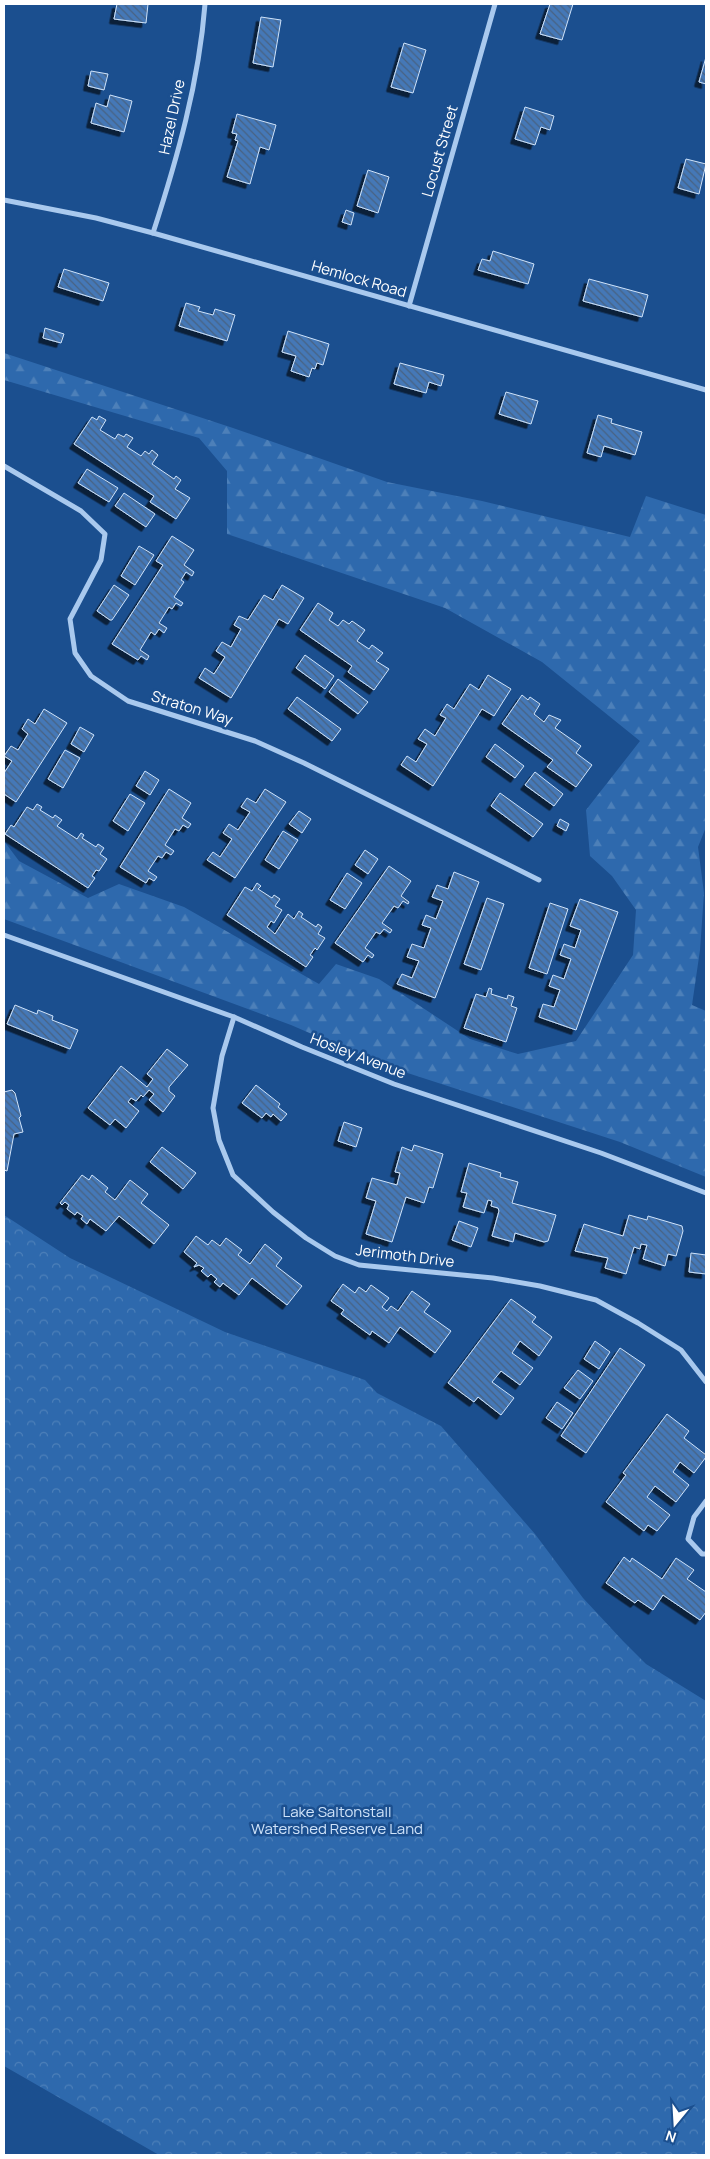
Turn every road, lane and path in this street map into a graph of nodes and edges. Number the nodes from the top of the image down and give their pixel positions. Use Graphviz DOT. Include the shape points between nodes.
graph roads {
  1 [pos="206,4"];
  2 [pos="495,4"];
  3 [pos="4,200"];
  4 [pos="153,233"];
  5 [pos="409,306"];
  6 [pos="706,389"];
  7 [pos="4,466"];
  8 [pos="539,880"];
  9 [pos="4,935"];
  10 [pos="234,1017"];
  11 [pos="706,1193"];
  12 [pos="706,1382"];
  13 [pos="706,1501"];
  14 [pos="706,1554"];
  1 -- 4 [label="street, Hazel Drive" via="190,103"];
  2 -- 5 [label="street, Locust Street"];
  3 -- 4 [label="street, Hemlock Road"];
  4 -- 5 [label="street, Hemlock Road"];
  5 -- 6 [label="street, Hemlock Road"];
  7 -- 8 [label="street, Straton Way" via="81,511 105,534 101,560 70,619 75,652 91,676 128,701 255,741 296,759"];
  9 -- 10 [label="street, Hosley Avenue"];
  10 -- 11 [label="street, Hosley Avenue" via="394,1084 601,1153"];
  10 -- 12 [label="street, Jerimoth Drive" via="222,1056 213,1108 219,1140 233,1175 306,1238 335,1256 359,1265 492,1278 596,1300 681,1350"];
  13 -- 14 [label="street" via="694,1517 688,1539 702,1554"];
}
